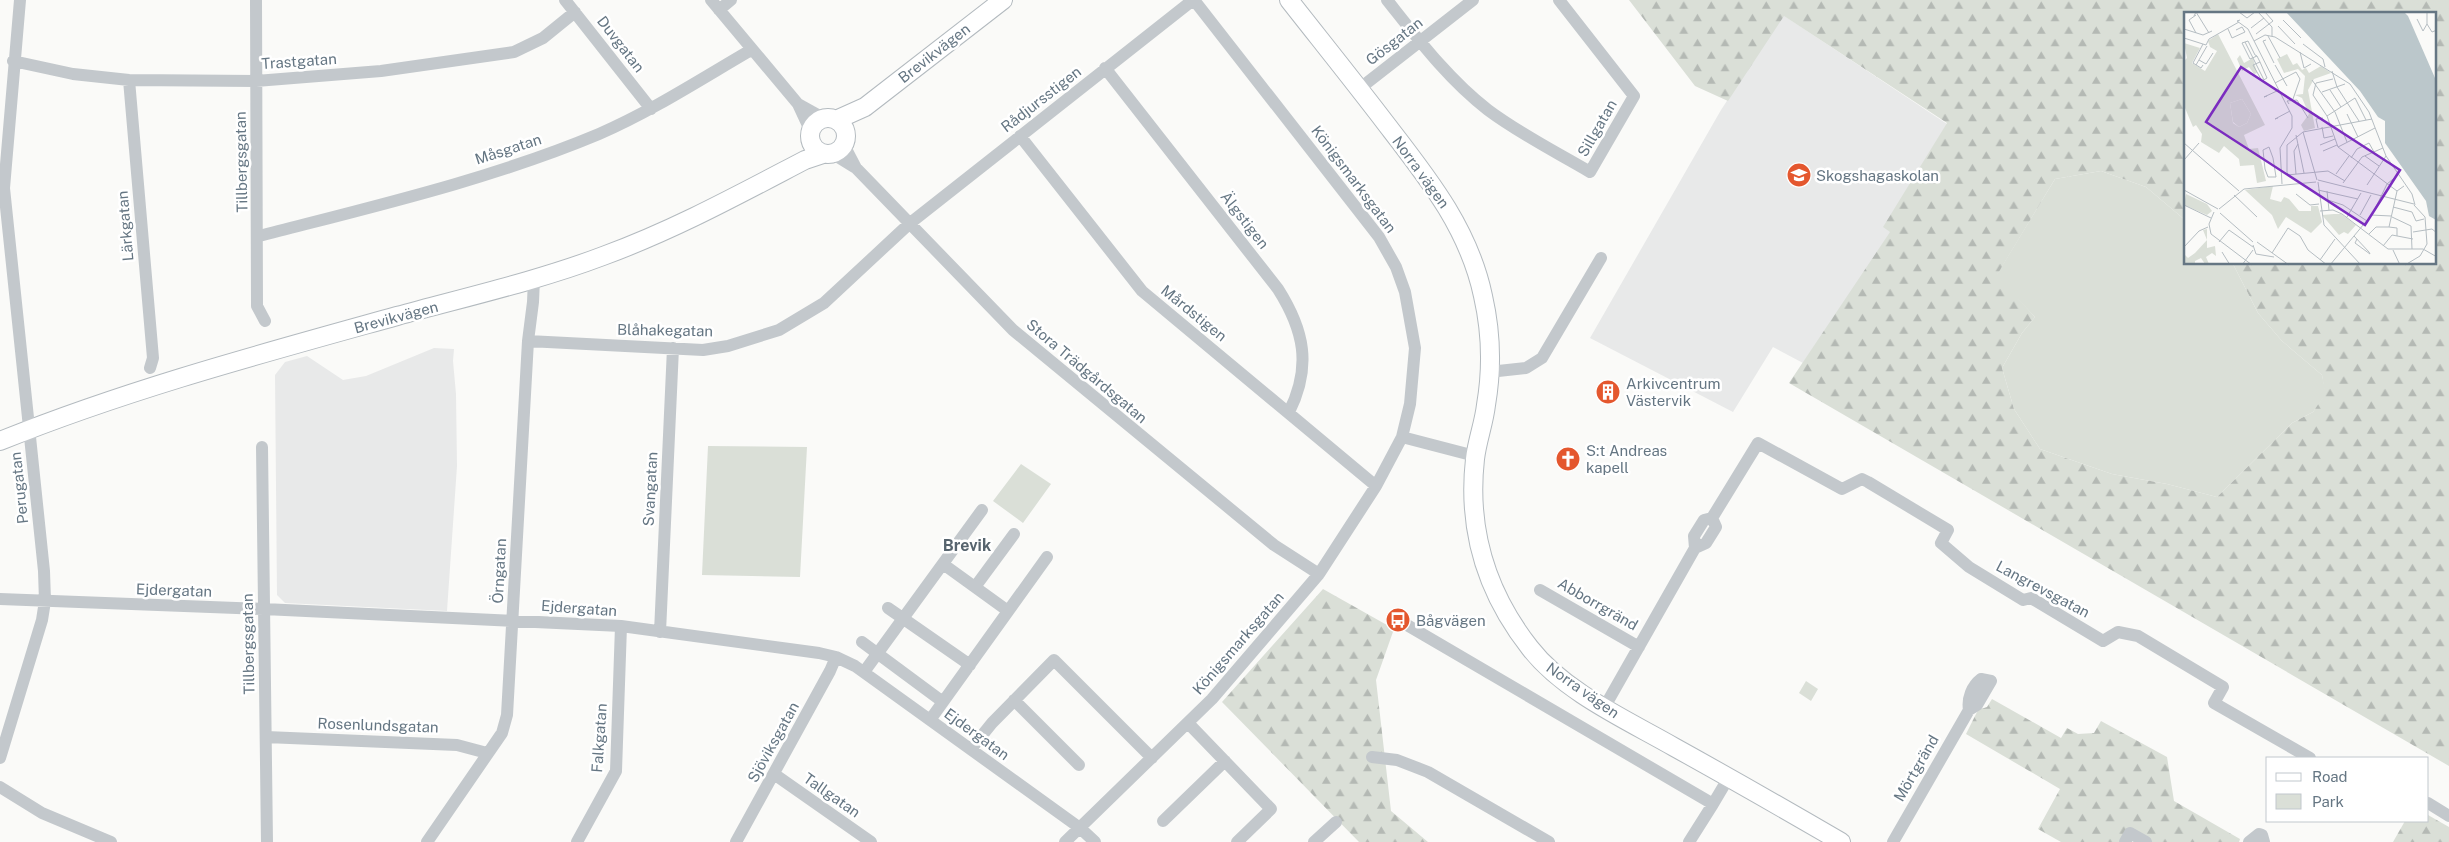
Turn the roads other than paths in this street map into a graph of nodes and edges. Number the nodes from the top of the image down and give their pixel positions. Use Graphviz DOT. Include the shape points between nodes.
graph roads {
  1 [pos="20,0"];
  2 [pos="256,0"];
  3 [pos="565,0"];
  4 [pos="731,0"];
  5 [pos="1003,0"];
  6 [pos="1194,0"];
  7 [pos="1289,0"];
  8 [pos="1387,0"];
  9 [pos="1473,0"];
  10 [pos="1559,0"];
  11 [pos="715,5"];
  12 [pos="575,12"];
  13 [pos="1419,42"];
  14 [pos="751,50"];
  15 [pos="13,61"];
  16 [pos="1105,68"];
  17 [pos="130,80"];
  18 [pos="256,80"];
  19 [pos="1359,89"];
  20 [pos="798,104"];
  21 [pos="865,107"];
  22 [pos="651,109"];
  23 [pos="830,120"];
  24 [pos="811,134"];
  25 [pos="1020,136"];
  26 [pos="837,147"];
  27 [pos="3,160"];
  28 [pos="783,172"];
  29 [pos="909,224"];
  30 [pos="258,236"];
  31 [pos="1601,258"];
  32 [pos="534,279"];
  33 [pos="265,321"];
  34 [pos="528,341"];
  35 [pos="673,348"];
  36 [pos="150,368"];
  37 [pos="1489,372"];
  38 [pos="1289,412"];
  39 [pos="28,429"];
  40 [pos="1402,437"];
  41 [pos="0,441"];
  42 [pos="262,446"];
  43 [pos="1475,456"];
  44 [pos="1376,486"];
  45 [pos="982,510"];
  46 [pos="1712,518"];
  47 [pos="1014,534"];
  48 [pos="1047,557"];
  49 [pos="943,564"];
  50 [pos="1319,574"];
  51 [pos="975,587"];
  52 [pos="1540,590"];
  53 [pos="0,599"];
  54 [pos="45,601"];
  55 [pos="888,608"];
  56 [pos="264,609"];
  57 [pos="1008,611"];
  58 [pos="903,618"];
  59 [pos="1395,618"];
  60 [pos="513,620"];
  61 [pos="621,626"];
  62 [pos="660,632"];
  63 [pos="862,642"];
  64 [pos="1639,647"];
  65 [pos="878,654"];
  66 [pos="836,657"];
  67 [pos="970,665"];
  68 [pos="864,672"];
  69 [pos="1014,700"];
  70 [pos="943,702"];
  71 [pos="1604,708"];
  72 [pos="1969,710"];
  73 [pos="930,720"];
  74 [pos="1188,723"];
  75 [pos="266,737"];
  76 [pos="971,750"];
  77 [pos="488,753"];
  78 [pos="1372,757"];
  79 [pos="2308,757"];
  80 [pos="0,758"];
  81 [pos="1152,758"];
  82 [pos="1224,761"];
  83 [pos="1079,765"];
  84 [pos="774,774"];
  85 [pos="1729,777"];
  86 [pos="0,787"];
  87 [pos="1714,804"];
  88 [pos="2429,804"];
  89 [pos="2449,816"];
  90 [pos="1163,820"];
  91 [pos="1336,822"];
  92 [pos="1080,828"];
  93 [pos="111,842"];
  94 [pos="267,842"];
  95 [pos="427,842"];
  96 [pos="577,842"];
  97 [pos="736,842"];
  98 [pos="871,842"];
  99 [pos="1065,842"];
  100 [pos="1094,842"];
  101 [pos="1237,842"];
  102 [pos="1314,842"];
  103 [pos="1549,842"];
  104 [pos="1689,842"];
  105 [pos="1841,842"];
  106 [pos="1893,842"];
  107 [pos="2125,842"];
  108 [pos="2146,842"];
  109 [pos="2249,842"];
  110 [pos="2264,842"];
  1 -- 15 [label="street, Perugatan"];
  2 -- 18 [label="street, Tillbergsgatan"];
  3 -- 12 [label="street, Duvgatan"];
  4 -- 11 [label="street"];
  5 -- 21 [label="street, Brevikvägen"];
  6 -- 16 [label="street, Rådjursstigen"];
  6 -- 40 [label="street, Königsmarksgatan" via="1379,237 1396,267 1412,320 1415,348 1412,394"];
  7 -- 19 [label="street, Norra vägen"];
  8 -- 13 [label="street"];
  9 -- 13 [label="street, Gösgatan"];
  10 -- 13 [label="street, Sillgatan" via="1634,96 1590,172 1488,110"];
  11 -- 14 [label="street"];
  12 -- 18 [label="street, Trastgatan" via="543,38 495,56 381,71"];
  12 -- 22 [label="street, Duvgatan"];
  13 -- 19 [label="street, Gösgatan"];
  14 -- 20 [label="street"];
  14 -- 22 [label="street, Måsgatan"];
  15 -- 17 [label="street, Trastgatan" via="73,74"];
  15 -- 27 [label="street, Perugatan"];
  16 -- 25 [label="street, Rådjursstigen"];
  16 -- 38 [label="street, Älgstigen" via="1289,306 1297,324 1303,361 1298,394"];
  17 -- 18 [label="street, Trastgatan"];
  17 -- 36 [label="street, Lärkgatan" via="153,358"];
  18 -- 30 [label="street, Tillbergsgatan"];
  19 -- 37 [label="street, Norra vägen" via="1436,188 1464,239 1483,296 1488,324"];
  20 -- 23 [label="street"];
  20 -- 24 [label="street"];
  21 -- 23 [label="street, Brevikvägen"];
  21 -- 26 [label="street, Brevikvägen"];
  22 -- 30 [label="street, Måsgatan" via="599,134 535,158"];
  23 -- 24 [label="street" via="814,126"];
  23 -- 26 [label="street" via="843,126"];
  24 -- 26 [label="street" via="814,147"];
  24 -- 28 [label="street, Brevikvägen"];
  25 -- 29 [label="street, Rådjursstigen"];
  25 -- 38 [label="street, Mårdstigen" via="1142,291"];
  26 -- 28 [label="street, Brevikvägen"];
  26 -- 29 [label="street, Stora Trädgårdsgatan"];
  27 -- 39 [label="street, Perugatan"];
  28 -- 32 [label="street, Brevikvägen" via="699,217 602,257"];
  29 -- 35 [label="street, Blåhakegatan" via="824,303 786,326 756,339 728,346 703,350"];
  29 -- 50 [label="street, Stora Trädgårdsgatan" via="1013,330 1274,546"];
  30 -- 33 [label="street, Tillbergsgatan" via="258,306"];
  31 -- 37 [label="street" via="1542,358 1526,368"];
  32 -- 34 [label="street, Örngatan"];
  32 -- 39 [label="street, Brevikvägen" via="238,360"];
  34 -- 35 [label="street, Blåhakegatan"];
  34 -- 60 [label="street, Örngatan"];
  35 -- 62 [label="street, Svangatan"];
  37 -- 43 [label="street, Norra vägen"];
  38 -- 44 [label="street, Mårdstigen"];
  39 -- 41 [label="street, Brevikvägen"];
  39 -- 54 [label="street, Perugatan"];
  40 -- 43 [label="street"];
  40 -- 44 [label="street, Königsmarksgatan"];
  42 -- 56 [label="street, Tillbergsgatan"];
  43 -- 71 [label="street, Norra vägen" via="1473,512 1476,538 1492,588 1531,651 1566,682"];
  44 -- 50 [label="street, Königsmarksgatan"];
  45 -- 49 [label="street"];
  46 -- 64 [label="street, Abborrgränd" via="1716,527 1706,542 1695,548"];
  46 -- 79 [label="street, Langrevsgatan" via="1758,443 1842,489 1862,479 1948,530 1941,543 1969,567 2023,600 2031,598 2103,641 2118,632 2138,636 2223,687 2214,703"];
  47 -- 51 [label="street"];
  48 -- 57 [label="street"];
  49 -- 51 [label="street"];
  49 -- 58 [label="street"];
  50 -- 74 [label="street, Königsmarksgatan"];
  51 -- 57 [label="street"];
  52 -- 64 [label="street, Abborrgränd"];
  53 -- 54 [label="street, Ejdergatan"];
  54 -- 56 [label="street, Ejdergatan"];
  54 -- 80 [label="street, Perugatan"];
  55 -- 58 [label="street"];
  56 -- 60 [label="street, Ejdergatan"];
  56 -- 75 [label="street, Tillbergsgatan"];
  57 -- 67 [label="street"];
  58 -- 65 [label="street"];
  58 -- 67 [label="street"];
  59 -- 87 [label="street"];
  60 -- 61 [label="street, Ejdergatan"];
  60 -- 77 [label="street, Örngatan" via="507,715 502,733"];
  61 -- 62 [label="street, Ejdergatan"];
  61 -- 96 [label="street, Falkgatan" via="616,771"];
  62 -- 66 [label="street, Ejdergatan"];
  63 -- 65 [label="street"];
  64 -- 71 [label="street, Abborrgränd"];
  65 -- 68 [label="street"];
  65 -- 70 [label="street"];
  66 -- 68 [label="street, Ejdergatan"];
  66 -- 84 [label="street, Sjöviksgatan"];
  67 -- 70 [label="street"];
  68 -- 73 [label="street, Ejdergatan"];
  69 -- 76 [label="street"];
  69 -- 81 [label="street" via="1054,660"];
  69 -- 83 [label="street"];
  70 -- 73 [label="street"];
  71 -- 85 [label="street, Norra vägen"];
  72 -- 106 [label="street, Mörtgränd"];
  73 -- 76 [label="street, Ejdergatan"];
  74 -- 81 [label="street, Königsmarksgatan"];
  74 -- 82 [label="street"];
  75 -- 77 [label="street, Rosenlundsgatan" via="457,745"];
  75 -- 94 [label="street, Tillbergsgatan"];
  76 -- 92 [label="street, Ejdergatan"];
  77 -- 95 [label="street, Örngatan"];
  78 -- 103 [label="street" via="1397,760 1428,772"];
  81 -- 92 [label="street, Königsmarksgatan"];
  82 -- 90 [label="street"];
  82 -- 101 [label="street" via="1271,809"];
  84 -- 97 [label="street, Sjöviksgatan"];
  84 -- 98 [label="street, Tallgatan"];
  85 -- 87 [label="street"];
  85 -- 105 [label="street, Norra vägen"];
  86 -- 93 [label="street" via="42,813"];
  87 -- 104 [label="street"];
  88 -- 89 [label="street"];
  91 -- 102 [label="street"];
  92 -- 99 [label="street, Königsmarksgatan"];
  92 -- 100 [label="street, Ejdergatan"];
  107 -- 108 [label="street" via="2130,833"];
  109 -- 110 [label="street" via="2259,834"];
}
